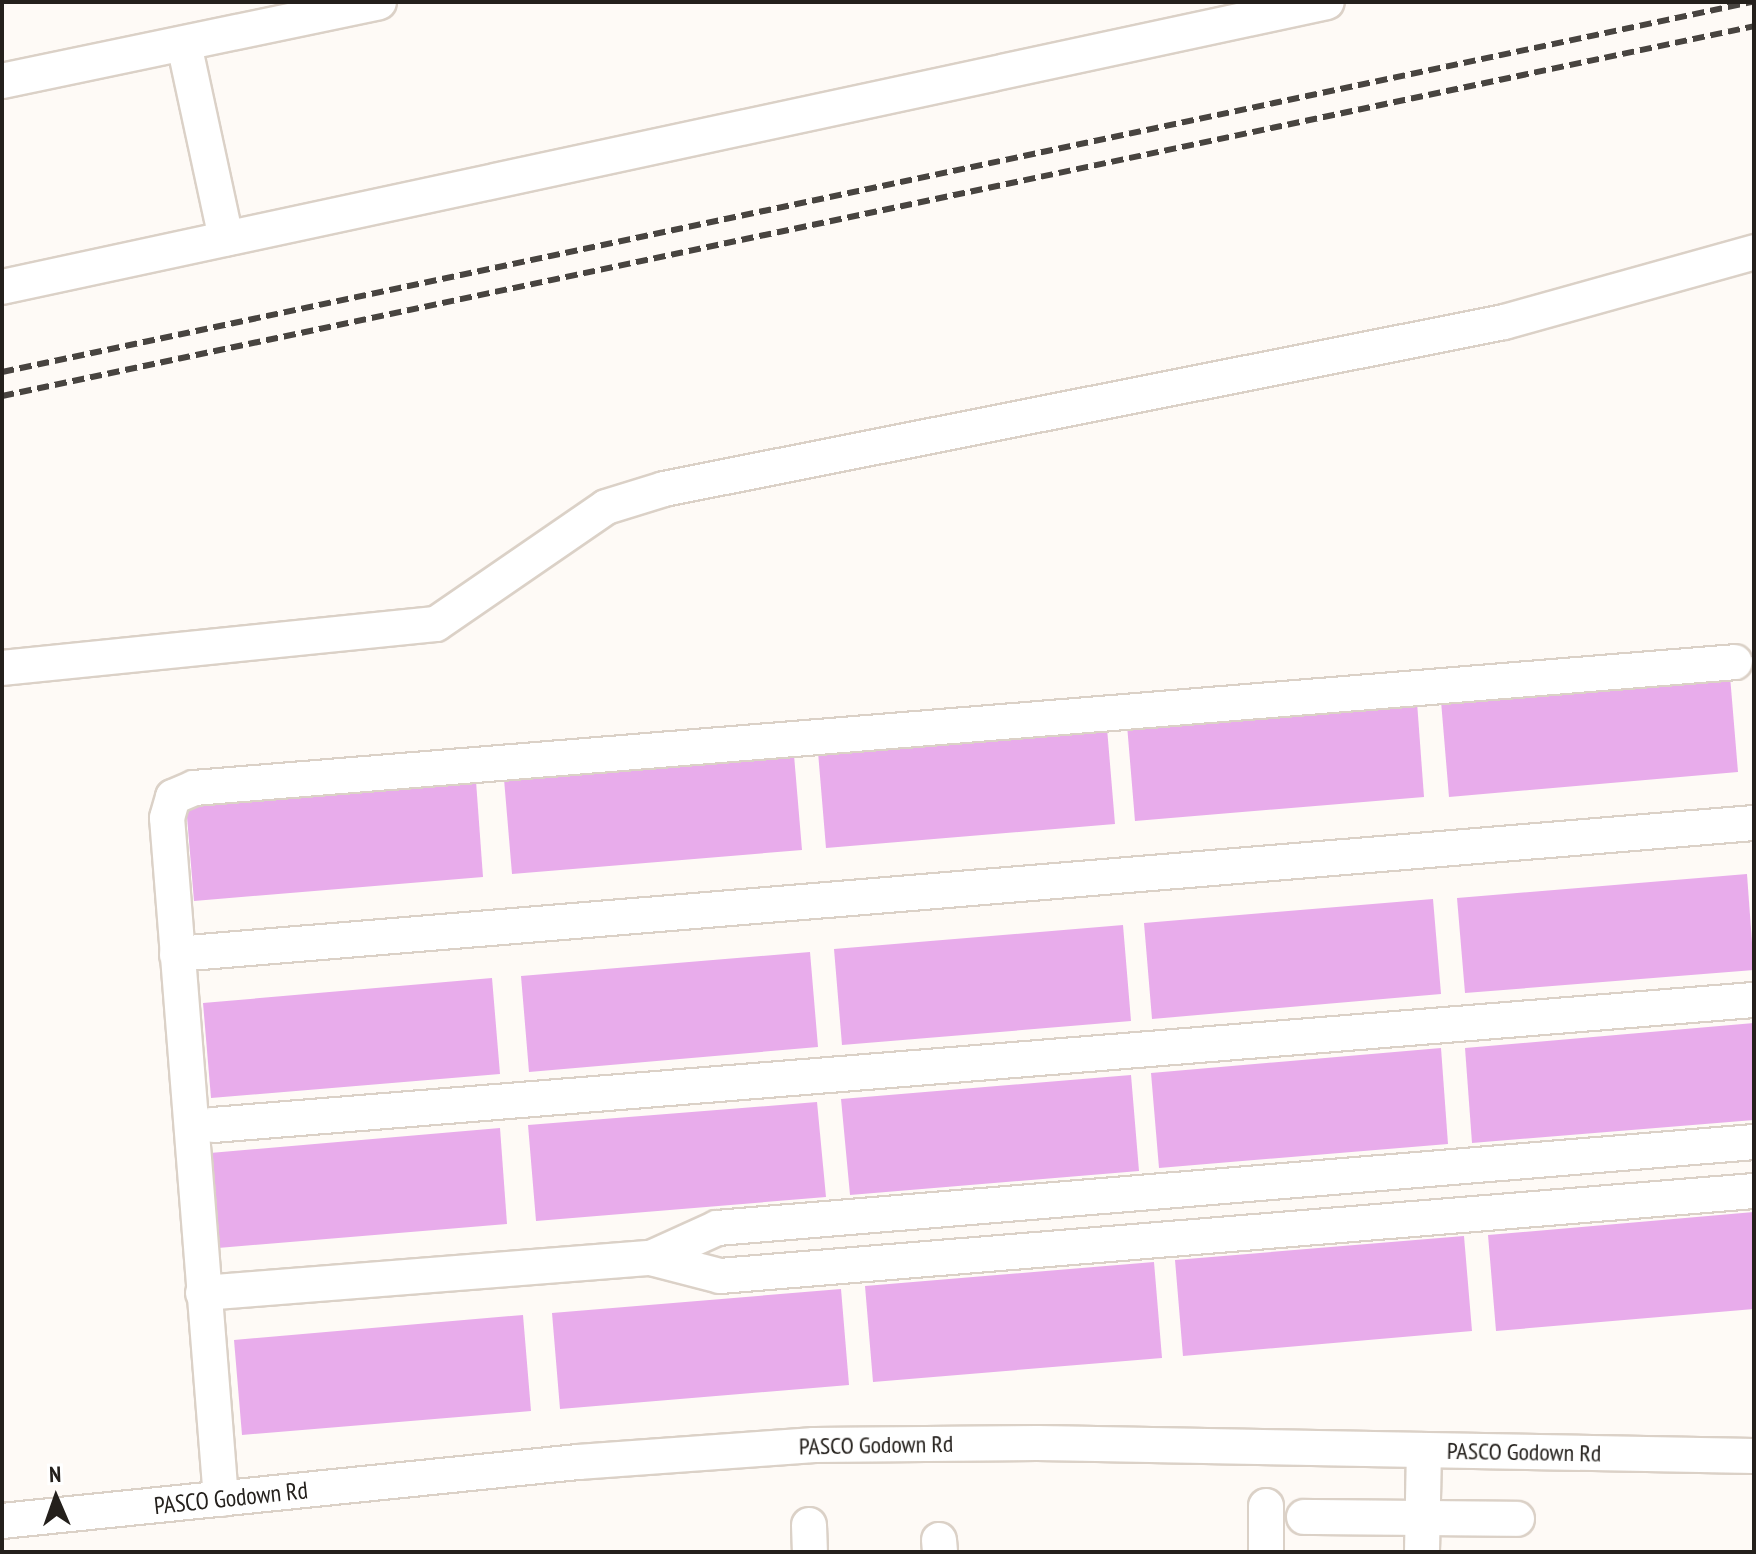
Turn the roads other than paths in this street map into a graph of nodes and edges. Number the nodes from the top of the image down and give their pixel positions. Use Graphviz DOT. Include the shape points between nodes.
graph roads {
  1 [pos="379,2"];
  2 [pos="1327,2"];
  3 [pos="184,44"];
  4 [pos="2,81"];
  5 [pos="226,239"];
  6 [pos="1754,252"];
  7 [pos="2,287"];
  8 [pos="1735,662"];
  9 [pos="2,668"];
  10 [pos="1754,823"];
  11 [pos="177,954"];
  12 [pos="1754,1000"];
  13 [pos="213,1125"];
  14 [pos="1754,1142"];
  15 [pos="1754,1191"];
  16 [pos="651,1258"];
  17 [pos="203,1293"];
  18 [pos="1424,1450"];
  19 [pos="1754,1456"];
  20 [pos="221,1499"];
  21 [pos="1266,1506"];
  22 [pos="1304,1517"];
  23 [pos="1421,1518"];
  24 [pos="1517,1519"];
  25 [pos="2,1521"];
  26 [pos="1266,1552"];
  27 [pos="1422,1552"];
  1 -- 3 [label="street"];
  2 -- 5 [label="street"];
  3 -- 4 [label="street"];
  3 -- 5 [label="street"];
  5 -- 7 [label="street"];
  6 -- 9 [label="street" via="1504,322 664,489 606,507 436,624"];
  8 -- 11 [label="street" via="194,788 173,797 167,818"];
  10 -- 11 [label="street"];
  11 -- 17 [label="street"];
  12 -- 13 [label="street"];
  14 -- 16 [label="street" via="717,1228"];
  15 -- 16 [label="street" via="720,1276"];
  16 -- 17 [label="street"];
  17 -- 20 [label="street"];
  18 -- 19 [label="street, PASCO Godown Rd"];
  18 -- 20 [label="street, PASCO Godown Rd" via="814,1445 578,1462"];
  18 -- 23 [label="street"];
  20 -- 25 [label="street, PASCO Godown Rd"];
  21 -- 26 [label="street"];
  22 -- 23 [label="street"];
  23 -- 24 [label="street"];
  23 -- 27 [label="street"];
}
